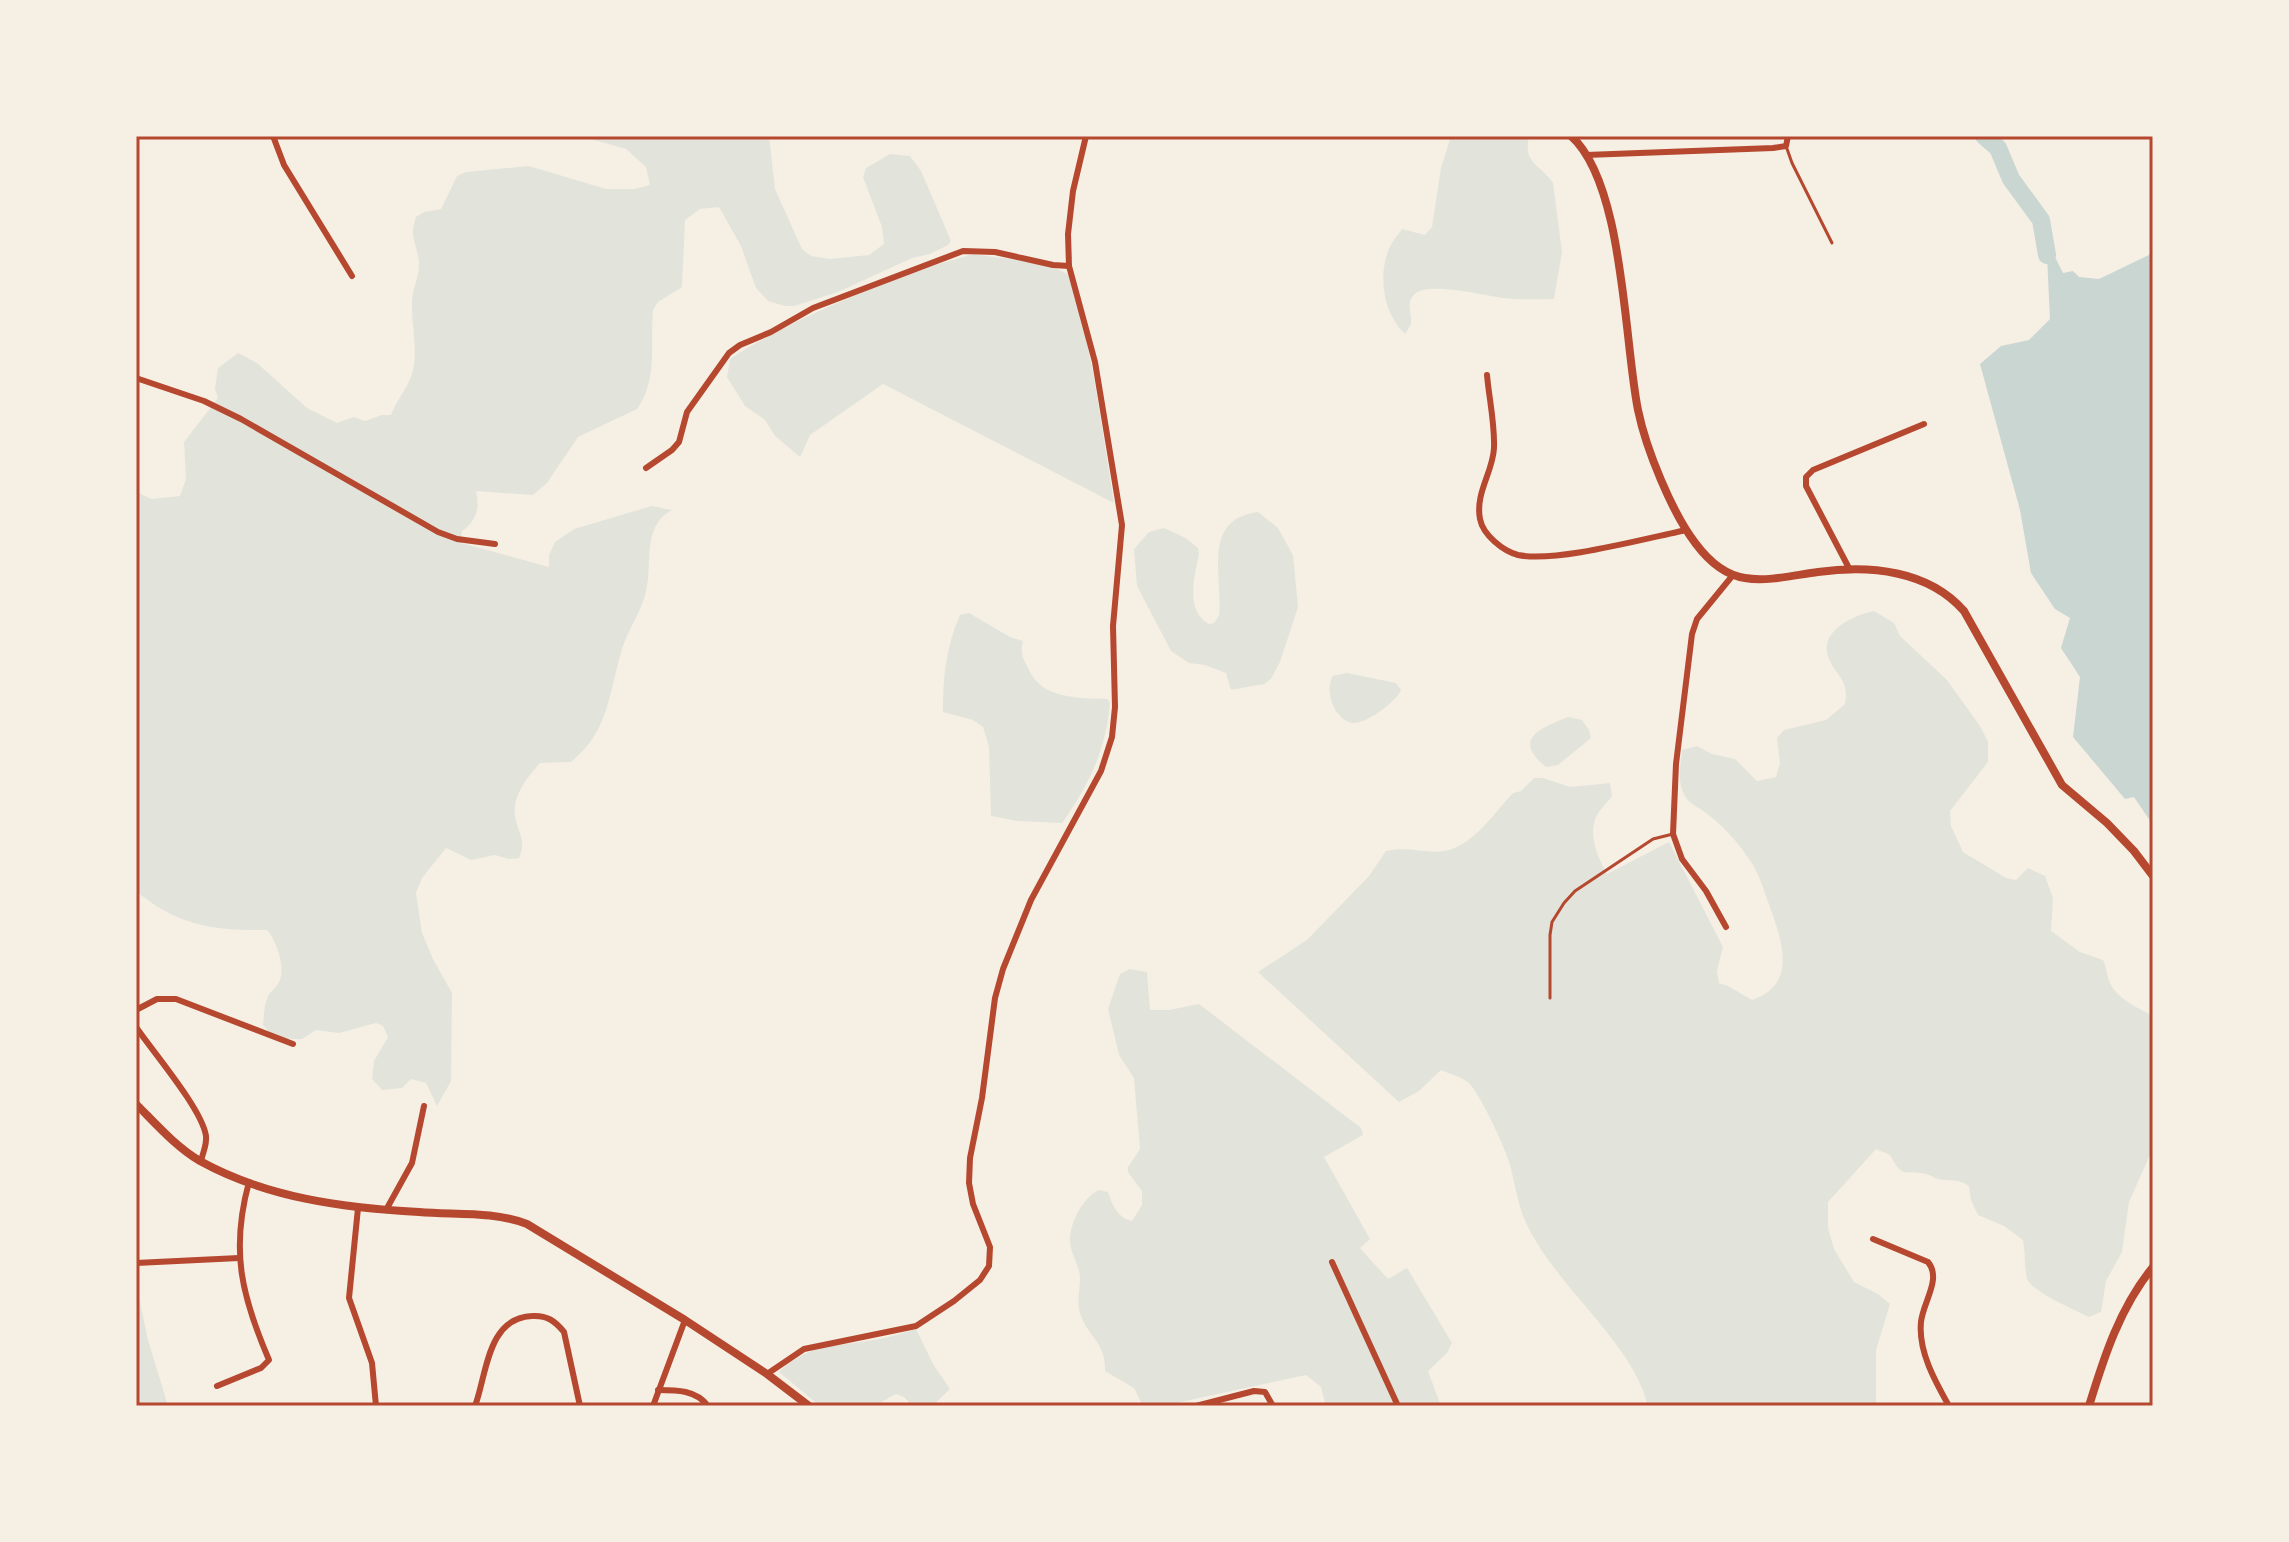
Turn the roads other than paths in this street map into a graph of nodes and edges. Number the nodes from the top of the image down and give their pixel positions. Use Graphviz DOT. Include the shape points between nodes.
graph roads {
  1 [pos="273,136"];
  2 [pos="1086,136"];
  3 [pos="1571,136"];
  4 [pos="1788,136"];
  5 [pos="1786,146"];
  6 [pos="1586,155"];
  7 [pos="1832,243"];
  8 [pos="1069,266"];
  9 [pos="352,276"];
  10 [pos="1487,375"];
  11 [pos="136,378"];
  12 [pos="1924,424"];
  13 [pos="646,468"];
  14 [pos="1687,530"];
  15 [pos="495,544"];
  16 [pos="1850,570"];
  17 [pos="1733,575"];
  18 [pos="1673,834"];
  19 [pos="2153,876"];
  20 [pos="1726,927"];
  21 [pos="1550,998"];
  22 [pos="136,1010"];
  23 [pos="136,1027"];
  24 [pos="293,1044"];
  25 [pos="136,1104"];
  26 [pos="424,1106"];
  27 [pos="201,1161"];
  28 [pos="249,1182"];
  29 [pos="358,1208"];
  30 [pos="386,1210"];
  31 [pos="1873,1239"];
  32 [pos="239,1258"];
  33 [pos="1332,1262"];
  34 [pos="136,1263"];
  35 [pos="2153,1267"];
  36 [pos="685,1320"];
  37 [pos="767,1374"];
  38 [pos="217,1386"];
  39 [pos="658,1390"];
  40 [pos="376,1406"];
  41 [pos="475,1406"];
  42 [pos="580,1406"];
  43 [pos="653,1406"];
  44 [pos="708,1406"];
  45 [pos="809,1406"];
  46 [pos="1196,1406"];
  47 [pos="1273,1406"];
  48 [pos="1398,1406"];
  49 [pos="1949,1406"];
  50 [pos="2089,1406"];
  1 -- 9 [label="street" via="284,165"];
  2 -- 8 [label="street" via="1073,191"];
  3 -- 6 [label="street"];
  4 -- 5 [label="street"];
  5 -- 6 [label="street"];
  5 -- 7 [label="lane"];
  6 -- 14 [label="street" via="1603,190 1611,225 1641,422"];
  8 -- 13 [label="street" via="963,251 813,308 729,353 687,412 679,442"];
  8 -- 37 [label="street" via="1095,362 1122,525 1113,626 1115,707 1101,771 1031,900 995,998 969,1183 990,1247 989,1266 980,1280 916,1326 804,1349"];
  10 -- 14 [label="street" via="1494,449 1482,483 1480,521 1505,550 1519,555 1564,554"];
  11 -- 15 [label="street" via="241,419 438,532"];
  12 -- 16 [label="street" via="1806,477"];
  14 -- 17 [label="street" via="1708,558"];
  16 -- 17 [label="street" via="1746,579"];
  16 -- 19 [label="street" via="1913,577 1944,590 1955,601 2062,785 2107,823"];
  17 -- 18 [label="street" via="1697,619 1692,634"];
  18 -- 20 [label="street" via="1682,859"];
  18 -- 21 [label="lane" via="1653,839 1564,903 1552,922"];
  22 -- 24 [label="street" via="157,999 176,999"];
  23 -- 27 [label="street" via="204,1126"];
  25 -- 27 [label="street"];
  26 -- 30 [label="street" via="412,1163"];
  27 -- 28 [label="street"];
  28 -- 29 [label="street" via="307,1200"];
  28 -- 32 [label="street"];
  29 -- 30 [label="street"];
  29 -- 40 [label="street" via="349,1298 372,1363"];
  30 -- 36 [label="street" via="515,1219"];
  31 -- 49 [label="street" via="1934,1269 1924,1304 1922,1345"];
  32 -- 34 [label="street"];
  32 -- 38 [label="street" via="249,1312 269,1360"];
  33 -- 48 [label="street"];
  35 -- 50 [label="street" via="2113,1334"];
  36 -- 37 [label="street"];
  36 -- 39 [label="street"];
  37 -- 45 [label="street"];
  39 -- 43 [label="street"];
  39 -- 44 [label="street" via="697,1395"];
  41 -- 42 [label="street" via="495,1338 513,1319 535,1315 556,1322 564,1332"];
  46 -- 47 [label="street" via="1254,1391 1265,1392"];
}
